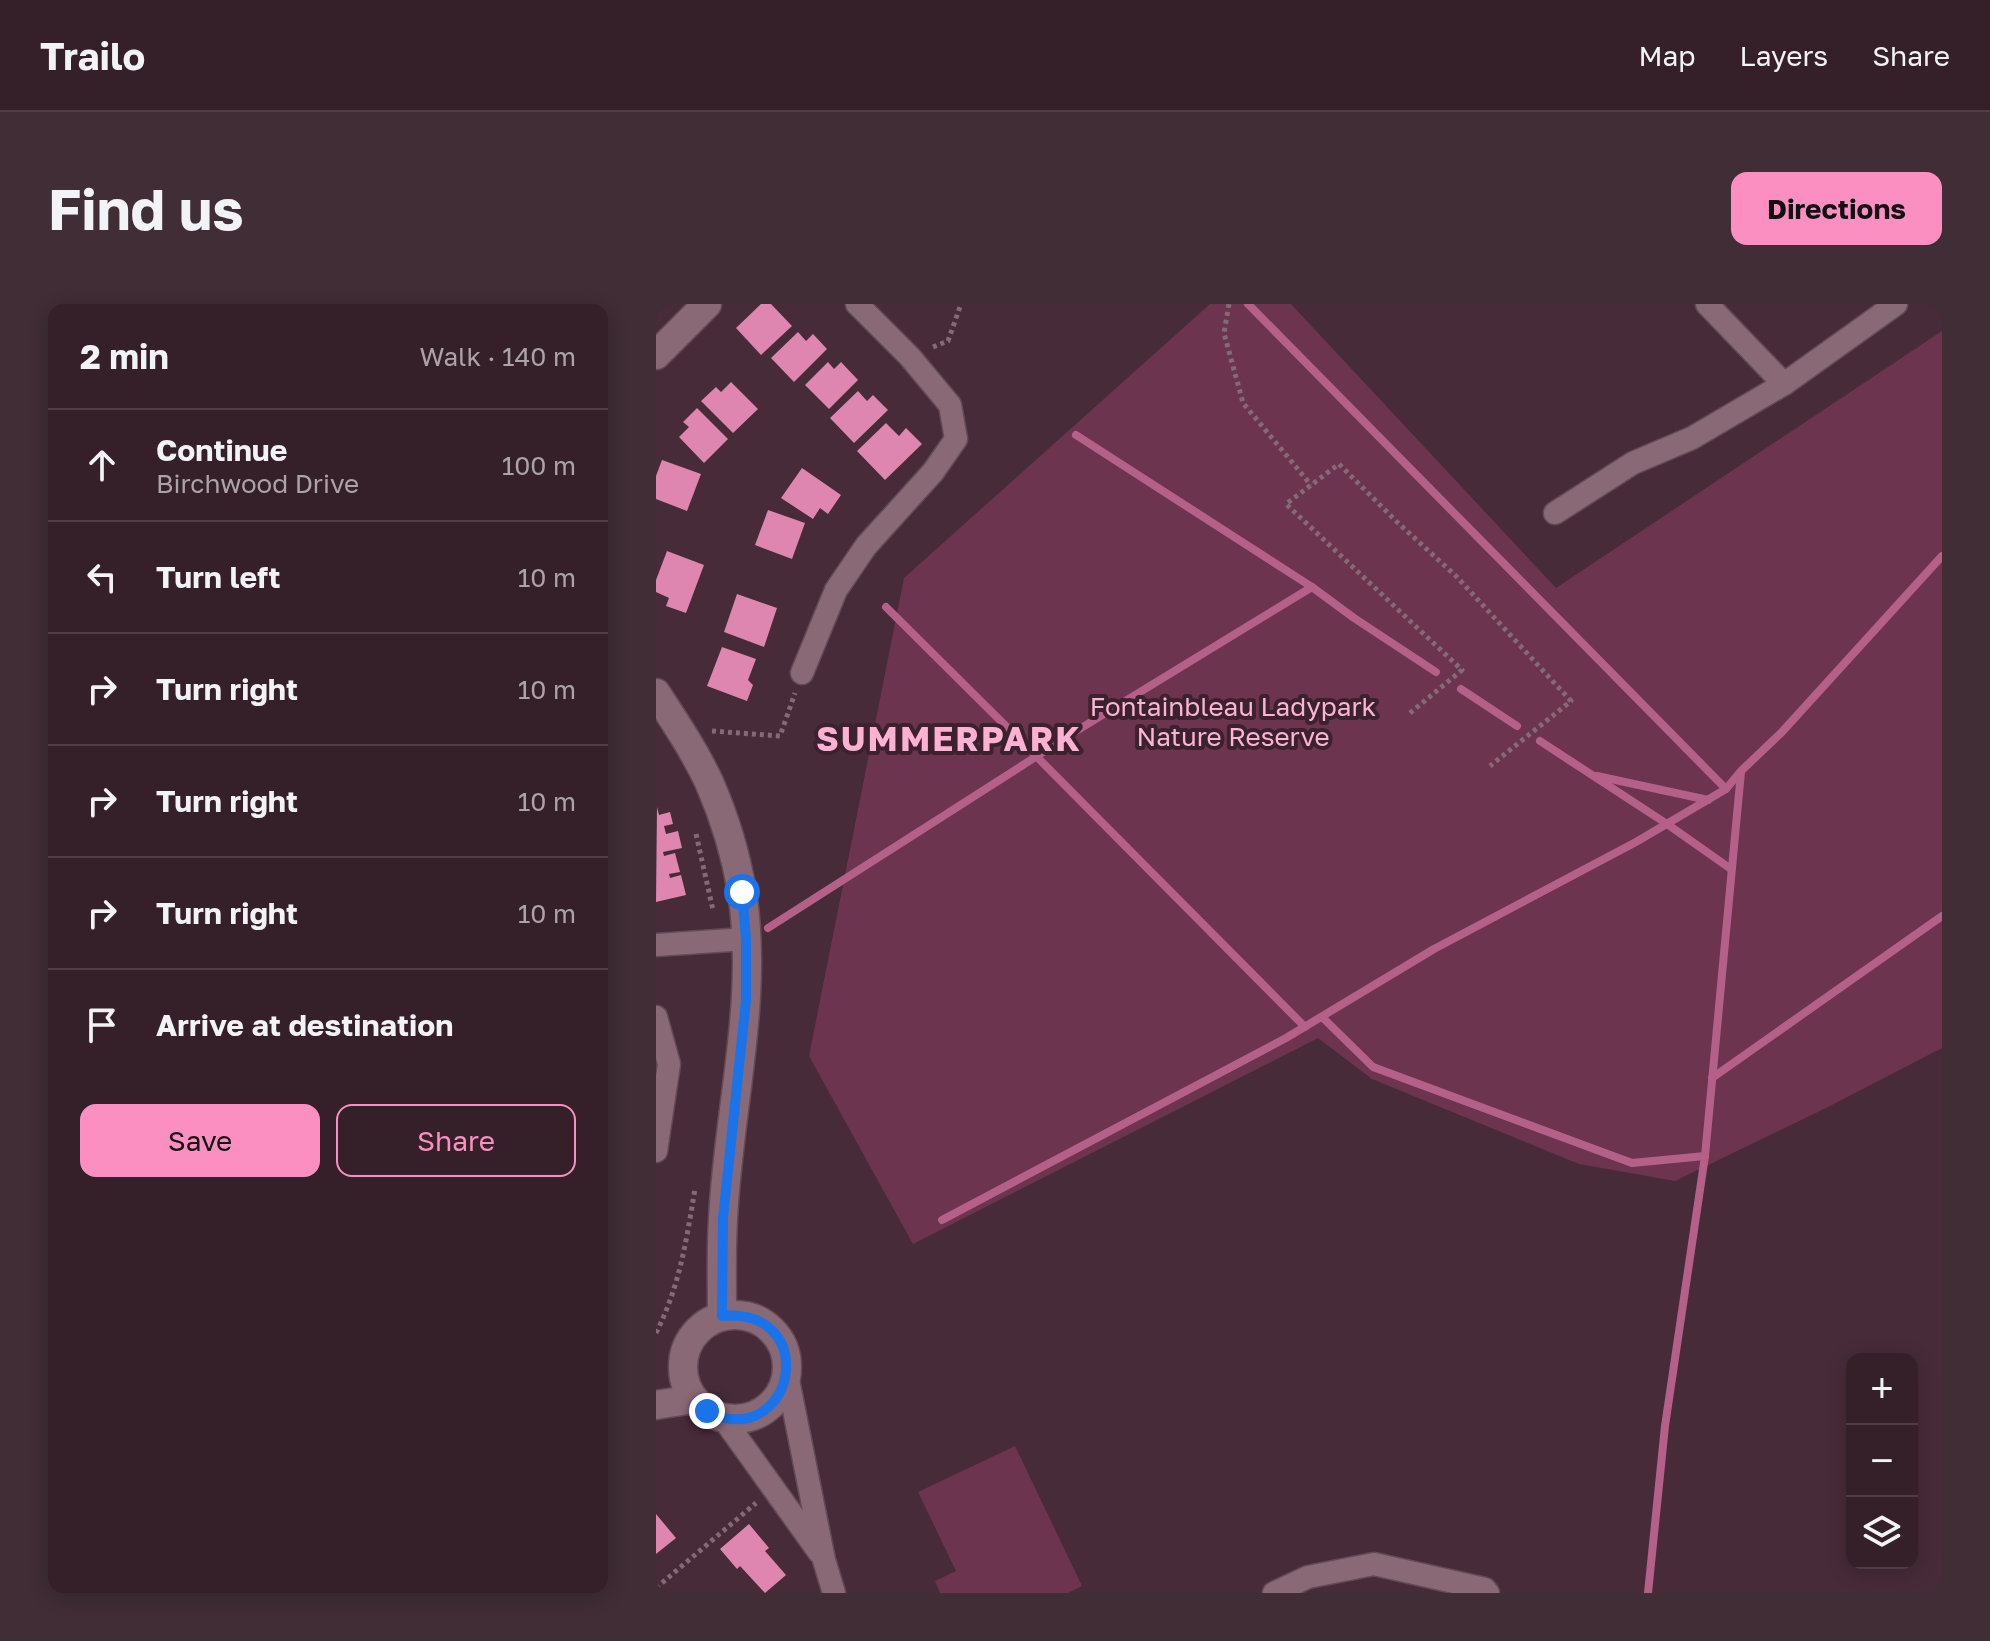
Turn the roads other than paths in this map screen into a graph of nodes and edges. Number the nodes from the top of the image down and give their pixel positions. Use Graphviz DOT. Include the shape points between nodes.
graph roads {
  1 [pos="707,304"];
  2 [pos="857,304"];
  3 [pos="1707,304"];
  4 [pos="1896,304"];
  5 [pos="656,355"];
  6 [pos="1784,384"];
  7 [pos="1555,513"];
  8 [pos="802,673"];
  9 [pos="656,693"];
  10 [pos="733,940"];
  11 [pos="656,945"];
  12 [pos="656,1017"];
  13 [pos="656,1151"];
  14 [pos="722,1316"];
  15 [pos="787,1375"];
  16 [pos="694,1399"];
  17 [pos="656,1405"];
  18 [pos="723,1418"];
  19 [pos="824,1560"];
  20 [pos="834,1593"];
  21 [pos="1274,1593"];
  22 [pos="1488,1593"];
  1 -- 5 [label="street"];
  2 -- 8 [label="street" via="950,405 956,439 836,590"];
  3 -- 6 [label="street"];
  4 -- 6 [label="street"];
  6 -- 7 [label="street" via="1692,438 1633,463"];
  9 -- 10 [label="street" via="709,782 728,832 742,892"];
  10 -- 11 [label="street"];
  10 -- 14 [label="street" via="746,1000 723,1218"];
  12 -- 13 [label="street" via="669,1064"];
  14 -- 15 [label="street" via="756,1319 770,1328 787,1358"];
  14 -- 16 [label="street" via="706,1323 686,1350 683,1367"];
  15 -- 18 [label="street" via="771,1405 740,1419"];
  15 -- 19 [label="street"];
  16 -- 17 [label="street"];
  16 -- 18 [label="street"];
  18 -- 19 [label="street"];
  19 -- 20 [label="street"];
  21 -- 22 [label="street" via="1308,1577 1374,1564"];
}
